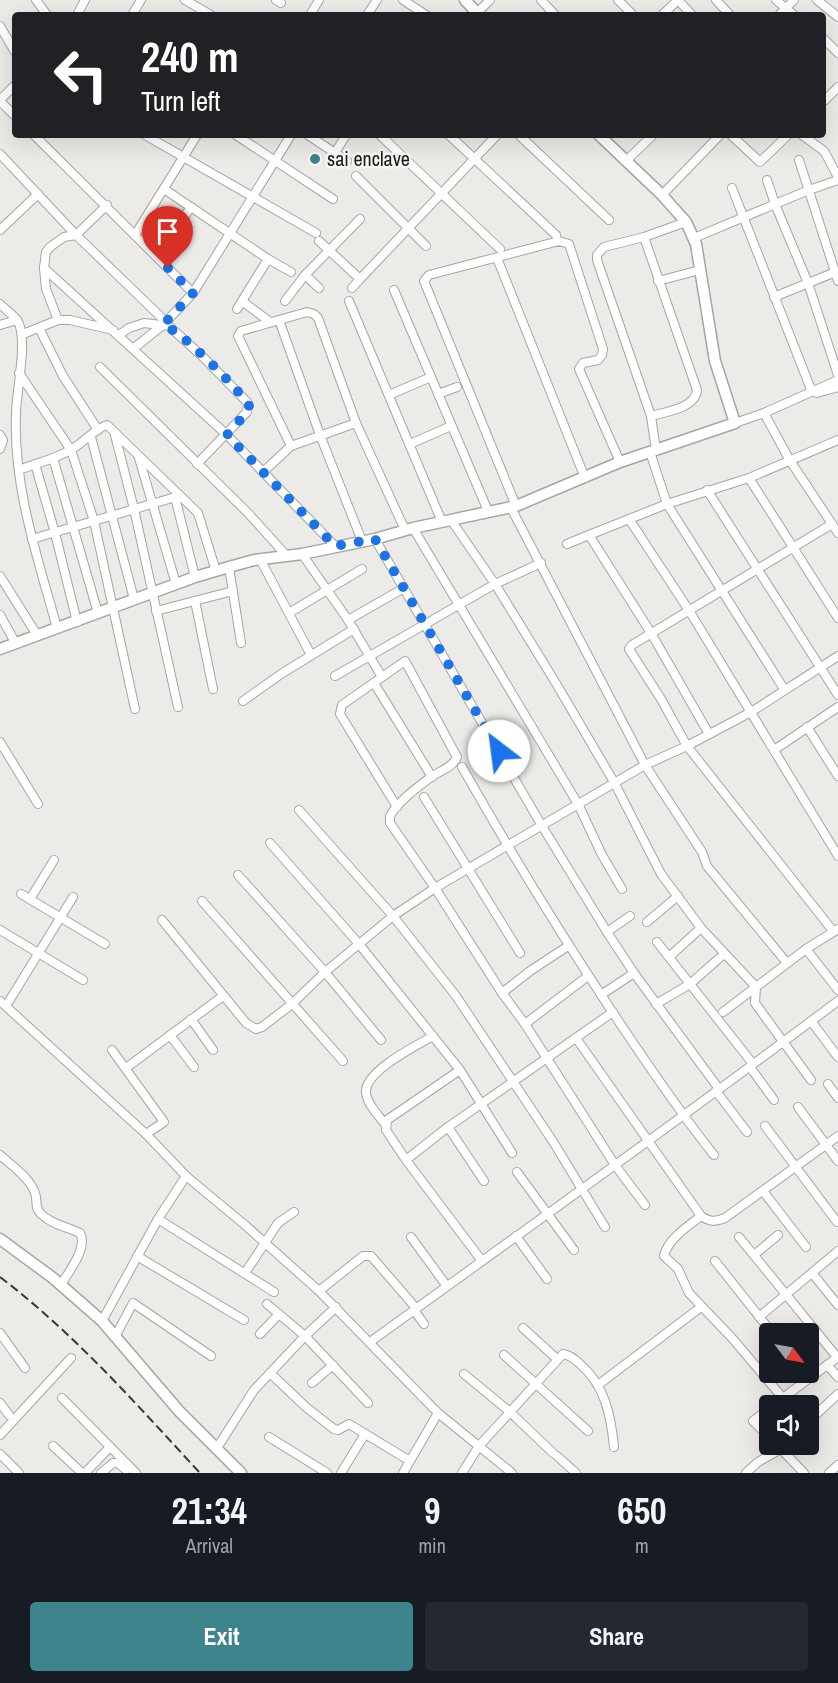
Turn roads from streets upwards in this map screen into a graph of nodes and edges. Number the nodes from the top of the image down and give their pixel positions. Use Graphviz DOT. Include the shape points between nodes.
graph roads {
  1 [pos="185,0"];
  2 [pos="403,0"];
  3 [pos="465,0"];
  4 [pos="490,0"];
  5 [pos="541,0"];
  6 [pos="618,0"];
  7 [pos="678,0"];
  8 [pos="716,0"];
  9 [pos="776,0"];
  10 [pos="794,0"];
  11 [pos="817,0"];
  12 [pos="786,8"];
  13 [pos="207,12"];
  14 [pos="418,12"];
  15 [pos="476,12"];
  16 [pos="480,12"];
  17 [pos="552,12"];
  18 [pos="630,12"];
  19 [pos="665,12"];
  20 [pos="689,12"];
  21 [pos="727,12"];
  22 [pos="782,12"];
  23 [pos="791,12"];
  24 [pos="838,17"];
  25 [pos="0,26"];
  26 [pos="826,41"];
  27 [pos="12,47"];
  28 [pos="838,53"];
  29 [pos="838,87"];
  30 [pos="12,88"];
  31 [pos="826,99"];
  32 [pos="0,100"];
  33 [pos="12,113"];
  34 [pos="37,138"];
  35 [pos="150,138"];
  36 [pos="195,138"];
  37 [pos="240,138"];
  38 [pos="289,138"];
  39 [pos="312,138"];
  40 [pos="344,138"];
  41 [pos="383,138"];
  42 [pos="452,138"];
  43 [pos="494,138"];
  44 [pos="522,138"];
  45 [pos="602,138"];
  46 [pos="650,138"];
  47 [pos="717,138"];
  48 [pos="734,138"];
  49 [pos="785,138"];
  50 [pos="806,138"];
  51 [pos="335,153"];
  52 [pos="0,154"];
  53 [pos="184,157"];
  54 [pos="474,159"];
  55 [pos="799,159"];
  56 [pos="275,161"];
  57 [pos="347,161"];
  58 [pos="626,161"];
  59 [pos="3,164"];
  60 [pos="356,176"];
  61 [pos="838,179"];
  62 [pos="767,180"];
  63 [pos="732,188"];
  64 [pos="164,189"];
  65 [pos="809,190"];
  66 [pos="38,194"];
  67 [pos="442,194"];
  68 [pos="662,195"];
  69 [pos="253,196"];
  70 [pos="333,198"];
  71 [pos="775,204"];
  72 [pos="107,205"];
  73 [pos="191,207"];
  74 [pos="742,218"];
  75 [pos="360,219"];
  76 [pos="609,220"];
  77 [pos="686,222"];
  78 [pos="408,229"];
  79 [pos="0,230"];
  80 [pos="230,234"];
  81 [pos="76,235"];
  82 [pos="135,235"];
  83 [pos="556,235"];
  84 [pos="644,237"];
  85 [pos="694,238"];
  86 [pos="166,243"];
  87 [pos="426,246"];
  88 [pos="500,249"];
  89 [pos="329,251"];
  90 [pos="497,258"];
  91 [pos="268,259"];
  92 [pos="44,268"];
  93 [pos="700,270"];
  94 [pos="291,272"];
  95 [pos="305,275"];
  96 [pos="837,275"];
  97 [pos="360,279"];
  98 [pos="658,280"];
  99 [pos="808,283"];
  100 [pos="319,288"];
  101 [pos="352,288"];
  102 [pos="394,290"];
  103 [pos="193,293"];
  104 [pos="774,297"];
  105 [pos="242,301"];
  106 [pos="285,301"];
  107 [pos="349,301"];
  108 [pos="0,304"];
  109 [pos="237,309"];
  110 [pos="17,320"];
  111 [pos="58,320"];
  112 [pos="274,321"];
  113 [pos="164,323"];
  114 [pos="0,325"];
  115 [pos="39,328"];
  116 [pos="117,333"];
  117 [pos="23,334"];
  118 [pos="134,348"];
  119 [pos="100,367"];
  120 [pos="19,373"];
  121 [pos="838,375"];
  122 [pos="431,377"];
  123 [pos="838,380"];
  124 [pos="457,387"];
  125 [pos="838,387"];
  126 [pos="812,392"];
  127 [pos="389,394"];
  128 [pos="438,394"];
  129 [pos="764,413"];
  130 [pos="651,416"];
  131 [pos="356,423"];
  132 [pos="735,423"];
  133 [pos="451,426"];
  134 [pos="98,430"];
  135 [pos="114,434"];
  136 [pos="0,435"];
  137 [pos="227,435"];
  138 [pos="320,435"];
  139 [pos="91,437"];
  140 [pos="838,440"];
  141 [pos="410,444"];
  142 [pos="291,446"];
  143 [pos="0,449"];
  144 [pos="71,450"];
  145 [pos="653,451"];
  146 [pos="139,456"];
  147 [pos="53,458"];
  148 [pos="789,459"];
  149 [pos="620,462"];
  150 [pos="35,464"];
  151 [pos="197,464"];
  152 [pos="19,470"];
  153 [pos="264,472"];
  154 [pos="585,478"];
  155 [pos="749,478"];
  156 [pos="707,490"];
  157 [pos="177,496"];
  158 [pos="153,503"];
  159 [pos="667,504"];
  160 [pos="513,506"];
  161 [pos="134,508"];
  162 [pos="488,511"];
  163 [pos="113,516"];
  164 [pos="629,519"];
  165 [pos="94,521"];
  166 [pos="447,521"];
  167 [pos="832,524"];
  168 [pos="72,528"];
  169 [pos="409,529"];
  170 [pos="56,533"];
  171 [pos="838,533"];
  172 [pos="589,535"];
  173 [pos="32,539"];
  174 [pos="375,539"];
  175 [pos="362,541"];
  176 [pos="567,544"];
  177 [pos="335,546"];
  178 [pos="793,548"];
  179 [pos="285,554"];
  180 [pos="302,554"];
  181 [pos="260,559"];
  182 [pos="540,563"];
  183 [pos="229,567"];
  184 [pos="362,569"];
  185 [pos="758,569"];
  186 [pos="216,571"];
  187 [pos="0,576"];
  188 [pos="195,577"];
  189 [pos="176,584"];
  190 [pos="495,584"];
  191 [pos="404,588"];
  192 [pos="327,590"];
  193 [pos="233,591"];
  194 [pos="722,591"];
  195 [pos="152,593"];
  196 [pos="134,600"];
  197 [pos="195,601"];
  198 [pos="460,605"];
  199 [pos="112,608"];
  200 [pos="156,611"];
  201 [pos="690,612"];
  202 [pos="98,613"];
  203 [pos="289,613"];
  204 [pos="0,615"];
  205 [pos="838,618"];
  206 [pos="348,620"];
  207 [pos="77,622"];
  208 [pos="425,623"];
  209 [pos="57,628"];
  210 [pos="354,629"];
  211 [pos="651,633"];
  212 [pos="37,635"];
  213 [pos="241,643"];
  214 [pos="16,644"];
  215 [pos="0,649"];
  216 [pos="311,656"];
  217 [pos="369,656"];
  218 [pos="838,657"];
  219 [pos="820,667"];
  220 [pos="335,676"];
  221 [pos="382,677"];
  222 [pos="374,683"];
  223 [pos="213,689"];
  224 [pos="784,689"];
  225 [pos="838,695"];
  226 [pos="243,701"];
  227 [pos="178,707"];
  228 [pos="838,707"];
  229 [pos="135,709"];
  230 [pos="751,712"];
  231 [pos="807,727"];
  232 [pos="710,734"];
  233 [pos="0,742"];
  234 [pos="687,746"];
  235 [pos="774,750"];
  236 [pos="645,765"];
  237 [pos="462,767"];
  238 [pos="838,776"];
  239 [pos="432,777"];
  240 [pos="614,782"];
  241 [pos="424,797"];
  242 [pos="38,804"];
  243 [pos="578,804"];
  244 [pos="397,807"];
  245 [pos="299,810"];
  246 [pos="542,826"];
  247 [pos="270,843"];
  248 [pos="507,847"];
  249 [pos="838,856"];
  250 [pos="54,861"];
  251 [pos="470,869"];
  252 [pos="238,875"];
  253 [pos="435,888"];
  254 [pos="622,889"];
  255 [pos="21,894"];
  256 [pos="678,896"];
  257 [pos="73,897"];
  258 [pos="30,899"];
  259 [pos="202,901"];
  260 [pos="393,916"];
  261 [pos="630,916"];
  262 [pos="61,917"];
  263 [pos="162,920"];
  264 [pos="647,922"];
  265 [pos="701,928"];
  266 [pos="0,930"];
  267 [pos="835,930"];
  268 [pos="607,932"];
  269 [pos="657,942"];
  270 [pos="105,944"];
  271 [pos="360,944"];
  272 [pos="568,946"];
  273 [pos="806,949"];
  274 [pos="520,953"];
  275 [pos="39,954"];
  276 [pos="724,954"];
  277 [pos="669,957"];
  278 [pos="788,963"];
  279 [pos="326,972"];
  280 [pos="634,973"];
  281 [pos="588,976"];
  282 [pos="83,980"];
  283 [pos="690,984"];
  284 [pos="756,987"];
  285 [pos="838,990"];
  286 [pos="502,993"];
  287 [pos="601,995"];
  288 [pos="223,996"];
  289 [pos="838,1001"];
  290 [pos="3,1004"];
  291 [pos="292,1004"];
  292 [pos="656,1004"];
  293 [pos="613,1012"];
  294 [pos="723,1012"];
  295 [pos="191,1019"];
  296 [pos="811,1021"];
  297 [pos="525,1024"];
  298 [pos="170,1035"];
  299 [pos="433,1036"];
  300 [pos="576,1038"];
  301 [pos="381,1040"];
  302 [pos="783,1041"];
  303 [pos="112,1050"];
  304 [pos="213,1050"];
  305 [pos="547,1057"];
  306 [pos="838,1057"];
  307 [pos="343,1061"];
  308 [pos="751,1066"];
  309 [pos="194,1067"];
  310 [pos="126,1068"];
  311 [pos="460,1070"];
  312 [pos="811,1080"];
  313 [pos="512,1082"];
  314 [pos="828,1084"];
  315 [pos="718,1090"];
  316 [pos="838,1098"];
  317 [pos="774,1100"];
  318 [pos="481,1104"];
  319 [pos="798,1107"];
  320 [pos="682,1116"];
  321 [pos="386,1124"];
  322 [pos="765,1126"];
  323 [pos="448,1127"];
  324 [pos="747,1132"];
  325 [pos="146,1134"];
  326 [pos="838,1136"];
  327 [pos="648,1140"];
  328 [pos="826,1145"];
  329 [pos="512,1153"];
  330 [pos="0,1155"];
  331 [pos="714,1155"];
  332 [pos="406,1160"];
  333 [pos="838,1161"];
  334 [pos="615,1165"];
  335 [pos="796,1167"];
  336 [pos="517,1172"];
  337 [pos="186,1176"];
  338 [pos="484,1180"];
  339 [pos="581,1189"];
  340 [pos="763,1191"];
  341 [pos="645,1205"];
  342 [pos="294,1212"];
  343 [pos="547,1213"];
  344 [pos="701,1216"];
  345 [pos="158,1219"];
  346 [pos="837,1222"];
  347 [pos="605,1227"];
  348 [pos="778,1235"];
  349 [pos="516,1236"];
  350 [pos="411,1237"];
  351 [pos="739,1237"];
  352 [pos="0,1239"];
  353 [pos="266,1243"];
  354 [pos="806,1247"];
  355 [pos="574,1250"];
  356 [pos="838,1252"];
  357 [pos="754,1255"];
  358 [pos="137,1256"];
  359 [pos="482,1261"];
  360 [pos="714,1261"];
  361 [pos="245,1273"];
  362 [pos="812,1273"];
  363 [pos="547,1280"];
  364 [pos="61,1285"];
  365 [pos="446,1285"];
  366 [pos="319,1291"];
  367 [pos="274,1292"];
  368 [pos="786,1294"];
  369 [pos="267,1304"];
  370 [pos="838,1305"];
  371 [pos="336,1307"];
  372 [pos="701,1307"];
  373 [pos="415,1309"];
  374 [pos="279,1314"];
  375 [pos="759,1317"];
  376 [pos="244,1320"];
  377 [pos="102,1322"];
  378 [pos="764,1323"];
  379 [pos="424,1324"];
  380 [pos="523,1328"];
  381 [pos="0,1333"];
  382 [pos="260,1334"];
  383 [pos="305,1336"];
  384 [pos="115,1337"];
  385 [pos="370,1342"];
  386 [pos="211,1356"];
  387 [pos="504,1356"];
  388 [pos="838,1357"];
  389 [pos="71,1358"];
  390 [pos="557,1359"];
  391 [pos="333,1365"];
  392 [pos="827,1365"];
  393 [pos="25,1368"];
  394 [pos="819,1369"];
  395 [pos="271,1374"];
  396 [pos="464,1374"];
  397 [pos="838,1377"];
  398 [pos="312,1383"];
  399 [pos="798,1383"];
  400 [pos="535,1384"];
  401 [pos="598,1386"];
  402 [pos="838,1394"];
  403 [pos="780,1395"];
  404 [pos="784,1395"];
  405 [pos="62,1398"];
  406 [pos="0,1403"];
  407 [pos="368,1403"];
  408 [pos="510,1412"];
  409 [pos="819,1412"];
  410 [pos="438,1413"];
  411 [pos="9,1414"];
  412 [pos="759,1416"];
  413 [pos="759,1427"];
  414 [pos="588,1431"];
  415 [pos="365,1434"];
  416 [pos="0,1435"];
  417 [pos="269,1437"];
  418 [pos="52,1446"];
  419 [pos="479,1446"];
  420 [pos="110,1447"];
  421 [pos="614,1447"];
  422 [pos="217,1448"];
  423 [pos="0,1454"];
  424 [pos="768,1455"];
  425 [pos="789,1455"];
  426 [pos="410,1461"];
  427 [pos="838,1465"];
  428 [pos="19,1473"];
  429 [pos="83,1473"];
  430 [pos="101,1473"];
  431 [pos="129,1473"];
  432 [pos="136,1473"];
  433 [pos="241,1473"];
  434 [pos="327,1473"];
  435 [pos="341,1473"];
  436 [pos="403,1473"];
  437 [pos="462,1473"];
  438 [pos="512,1473"];
  439 [pos="576,1473"];
  440 [pos="746,1473"];
  441 [pos="804,1473"];
  442 [pos="829,1473"];
  1 -- 13 [label="street"];
  2 -- 14 [label="street"];
  3 -- 15 [label="street"];
  4 -- 16 [label="street"];
  5 -- 17 [label="street"];
  6 -- 18 [label="street"];
  7 -- 19 [label="street"];
  7 -- 20 [label="street"];
  8 -- 21 [label="street"];
  9 -- 12 [label="street"];
  10 -- 12 [label="street"];
  11 -- 24 [label="street"];
  12 -- 22 [label="street"];
  12 -- 23 [label="street"];
  25 -- 27 [label="street"];
  26 -- 28 [label="street"];
  29 -- 31 [label="street"];
  30 -- 32 [label="street"];
  32 -- 33 [label="street"];
  34 -- 72 [label="street"];
  35 -- 53 [label="street"];
  36 -- 53 [label="street"];
  37 -- 56 [label="street"];
  38 -- 56 [label="street"];
  39 -- 51 [label="street"];
  40 -- 51 [label="street"];
  41 -- 67 [label="street"];
  42 -- 54 [label="street"];
  43 -- 54 [label="street"];
  44 -- 76 [label="street"];
  45 -- 58 [label="street"];
  46 -- 58 [label="street"];
  47 -- 68 [label="street"];
  48 -- 49 [label="street" via="760,162"];
  50 -- 61 [label="street" via="824,151"];
  51 -- 57 [label="street"];
  52 -- 59 [label="street"];
  53 -- 64 [label="street"];
  53 -- 69 [label="street"];
  54 -- 67 [label="street"];
  54 -- 83 [label="street"];
  55 -- 65 [label="street"];
  56 -- 69 [label="street"];
  56 -- 70 [label="street"];
  58 -- 68 [label="street"];
  59 -- 66 [label="street"];
  60 -- 78 [label="street"];
  61 -- 65 [label="street"];
  62 -- 71 [label="street"];
  63 -- 74 [label="street"];
  64 -- 73 [label="street"];
  64 -- 82 [label="street"];
  65 -- 71 [label="street"];
  65 -- 96 [label="street"];
  66 -- 79 [label="street"];
  66 -- 81 [label="street"];
  67 -- 78 [label="street"];
  67 -- 88 [label="street"];
  68 -- 77 [label="street"];
  69 -- 80 [label="street"];
  69 -- 89 [label="street" via="317,237"];
  71 -- 74 [label="street"];
  71 -- 99 [label="street"];
  72 -- 81 [label="street"];
  72 -- 82 [label="street"];
  73 -- 80 [label="street"];
  73 -- 86 [label="street"];
  74 -- 85 [label="street"];
  74 -- 104 [label="street"];
  75 -- 89 [label="street"];
  77 -- 84 [label="street"];
  77 -- 85 [label="street"];
  78 -- 87 [label="street"];
  78 -- 97 [label="street"];
  80 -- 91 [label="street"];
  80 -- 103 [label="street"];
  81 -- 92 [label="street" via="64,237 50,247"];
  81 -- 113 [label="street"];
  82 -- 103 [label="street"];
  84 -- 98 [label="street"];
  84 -- 130 [label="street" via="604,247 597,255"];
  85 -- 93 [label="street"];
  89 -- 95 [label="street"];
  89 -- 97 [label="street"];
  90 -- 149 [label="street" via="559,241 569,244 603,349 598,360 583,363 579,369"];
  90 -- 154 [label="street"];
  90 -- 160 [label="street" via="429,275 424,280"];
  91 -- 94 [label="street"];
  91 -- 105 [label="street"];
  92 -- 111 [label="street" via="46,289"];
  92 -- 116 [label="street"];
  93 -- 98 [label="street"];
  93 -- 132 [label="street" via="715,361"];
  95 -- 100 [label="street"];
  95 -- 106 [label="street"];
  96 -- 99 [label="street"];
  97 -- 101 [label="street"];
  98 -- 130 [label="street" via="697,395 691,403"];
  99 -- 104 [label="street"];
  99 -- 121 [label="street"];
  102 -- 122 [label="street"];
  103 -- 113 [label="street"];
  104 -- 126 [label="street"];
  105 -- 109 [label="street"];
  105 -- 112 [label="street"];
  107 -- 127 [label="street"];
  108 -- 110 [label="street"];
  110 -- 114 [label="street"];
  110 -- 117 [label="street"];
  111 -- 115 [label="street"];
  111 -- 116 [label="street"];
  112 -- 131 [label="street" via="307,312 318,318"];
  112 -- 138 [label="street"];
  112 -- 142 [label="street" via="243,329 238,336"];
  113 -- 116 [label="street" via="144,323"];
  113 -- 118 [label="street"];
  113 -- 137 [label="street" via="248,403 247,412"];
  115 -- 117 [label="street"];
  115 -- 134 [label="street" via="63,376"];
  116 -- 118 [label="street"];
  117 -- 120 [label="street"];
  118 -- 137 [label="street"];
  119 -- 151 [label="street"];
  120 -- 144 [label="street"];
  120 -- 152 [label="street" via="15,413"];
  122 -- 127 [label="street"];
  122 -- 128 [label="street"];
  123 -- 126 [label="street"];
  124 -- 128 [label="street"];
  125 -- 126 [label="street"];
  126 -- 129 [label="street"];
  127 -- 141 [label="street"];
  128 -- 133 [label="street"];
  129 -- 132 [label="street"];
  129 -- 148 [label="street"];
  130 -- 145 [label="street"];
  131 -- 138 [label="street"];
  131 -- 169 [label="street"];
  132 -- 145 [label="street"];
  133 -- 141 [label="street"];
  133 -- 162 [label="street"];
  134 -- 135 [label="street" via="107,425"];
  134 -- 139 [label="street"];
  135 -- 146 [label="street"];
  135 -- 161 [label="street"];
  136 -- 143 [label="street"];
  137 -- 151 [label="street"];
  137 -- 153 [label="street"];
  138 -- 142 [label="street"];
  138 -- 175 [label="street"];
  139 -- 144 [label="street"];
  139 -- 163 [label="street"];
  140 -- 148 [label="street"];
  141 -- 166 [label="street"];
  142 -- 153 [label="street"];
  144 -- 147 [label="street"];
  144 -- 165 [label="street"];
  145 -- 149 [label="street"];
  145 -- 159 [label="street"];
  146 -- 157 [label="street"];
  146 -- 158 [label="street"];
  147 -- 150 [label="street"];
  147 -- 168 [label="street"];
  148 -- 155 [label="street"];
  148 -- 167 [label="street"];
  149 -- 154 [label="street"];
  150 -- 152 [label="street"];
  150 -- 170 [label="street"];
  151 -- 179 [label="street"];
  152 -- 173 [label="street"];
  153 -- 177 [label="street"];
  154 -- 160 [label="street"];
  155 -- 156 [label="street"];
  155 -- 178 [label="street"];
  156 -- 159 [label="street"];
  156 -- 185 [label="street"];
  157 -- 158 [label="street"];
  157 -- 186 [label="street" via="201,517"];
  157 -- 188 [label="street"];
  158 -- 161 [label="street"];
  158 -- 189 [label="street"];
  159 -- 164 [label="street"];
  159 -- 194 [label="street"];
  160 -- 162 [label="street"];
  160 -- 182 [label="street"];
  161 -- 163 [label="street"];
  161 -- 195 [label="street"];
  162 -- 166 [label="street"];
  163 -- 165 [label="street"];
  163 -- 196 [label="street"];
  164 -- 172 [label="street"];
  164 -- 201 [label="street"];
  165 -- 168 [label="street"];
  165 -- 199 [label="street"];
  166 -- 169 [label="street"];
  166 -- 190 [label="street"];
  167 -- 171 [label="street"];
  167 -- 178 [label="street"];
  168 -- 170 [label="street"];
  168 -- 202 [label="street"];
  169 -- 174 [label="street"];
  169 -- 198 [label="street"];
  170 -- 173 [label="street"];
  170 -- 207 [label="street"];
  172 -- 176 [label="street"];
  172 -- 211 [label="street"];
  173 -- 209 [label="street"];
  174 -- 175 [label="street"];
  174 -- 191 [label="street"];
  175 -- 177 [label="street"];
  177 -- 180 [label="street"];
  178 -- 185 [label="street"];
  178 -- 205 [label="street"];
  179 -- 180 [label="street"];
  179 -- 181 [label="street"];
  180 -- 192 [label="street"];
  181 -- 183 [label="street"];
  181 -- 203 [label="street"];
  182 -- 190 [label="street"];
  182 -- 236 [label="street"];
  183 -- 186 [label="street"];
  183 -- 193 [label="street"];
  184 -- 192 [label="street"];
  185 -- 194 [label="street"];
  185 -- 219 [label="street"];
  186 -- 188 [label="street"];
  187 -- 212 [label="street"];
  188 -- 189 [label="street"];
  189 -- 195 [label="street"];
  190 -- 198 [label="street"];
  190 -- 240 [label="street"];
  191 -- 206 [label="street"];
  191 -- 208 [label="street"];
  192 -- 203 [label="street"];
  192 -- 206 [label="street"];
  193 -- 197 [label="street"];
  193 -- 213 [label="street"];
  194 -- 201 [label="street"];
  194 -- 224 [label="street"];
  195 -- 196 [label="street"];
  195 -- 200 [label="street"];
  196 -- 199 [label="street"];
  197 -- 200 [label="street"];
  197 -- 223 [label="street"];
  198 -- 208 [label="street"];
  198 -- 243 [label="street"];
  199 -- 202 [label="street"];
  199 -- 229 [label="street"];
  200 -- 227 [label="street"];
  201 -- 211 [label="street"];
  201 -- 230 [label="street"];
  202 -- 207 [label="street"];
  203 -- 216 [label="street"];
  204 -- 214 [label="street"];
  206 -- 210 [label="street"];
  207 -- 209 [label="street"];
  208 -- 217 [label="street"];
  208 -- 246 [label="street"];
  209 -- 212 [label="street"];
  210 -- 216 [label="street"];
  210 -- 217 [label="street"];
  211 -- 232 [label="street"];
  211 -- 234 [label="street" via="632,645 630,651"];
  212 -- 214 [label="street"];
  214 -- 215 [label="street"];
  216 -- 226 [label="street"];
  217 -- 220 [label="street"];
  217 -- 221 [label="street"];
  218 -- 219 [label="street"];
  219 -- 224 [label="street"];
  219 -- 225 [label="street"];
  221 -- 222 [label="street"];
  221 -- 239 [label="street" via="402,662 408,663 456,755 454,763"];
  222 -- 239 [label="street"];
  222 -- 244 [label="street" via="342,705 340,714"];
  224 -- 230 [label="street"];
  228 -- 231 [label="street"];
  230 -- 232 [label="street"];
  230 -- 235 [label="street"];
  231 -- 235 [label="street"];
  231 -- 238 [label="street"];
  232 -- 234 [label="street"];
  233 -- 242 [label="street"];
  234 -- 236 [label="street"];
  234 -- 267 [label="street"];
  235 -- 249 [label="street"];
  236 -- 240 [label="street"];
  236 -- 278 [label="street" via="702,852 707,866"];
  237 -- 248 [label="street"];
  239 -- 244 [label="street"];
  240 -- 243 [label="street"];
  240 -- 256 [label="street" via="661,874"];
  241 -- 251 [label="street"];
  243 -- 246 [label="street"];
  243 -- 254 [label="street"];
  244 -- 253 [label="street" via="390,823"];
  245 -- 260 [label="street"];
  246 -- 248 [label="street"];
  246 -- 268 [label="street"];
  247 -- 271 [label="street"];
  248 -- 251 [label="street"];
  248 -- 272 [label="street"];
  250 -- 258 [label="street"];
  251 -- 253 [label="street"];
  251 -- 274 [label="street"];
  252 -- 279 [label="street"];
  253 -- 260 [label="street"];
  253 -- 286 [label="street"];
  255 -- 258 [label="street"];
  256 -- 264 [label="street"];
  256 -- 265 [label="street"];
  257 -- 262 [label="street"];
  258 -- 262 [label="street"];
  259 -- 291 [label="street"];
  260 -- 271 [label="street"];
  260 -- 313 [label="street" via="456,996"];
  261 -- 268 [label="street"];
  262 -- 270 [label="street"];
  262 -- 275 [label="street"];
  263 -- 288 [label="street"];
  265 -- 276 [label="street"];
  265 -- 277 [label="street"];
  266 -- 275 [label="street"];
  267 -- 273 [label="street"];
  268 -- 280 [label="street"];
  269 -- 277 [label="street"];
  271 -- 279 [label="street"];
  271 -- 299 [label="street"];
  272 -- 281 [label="street"];
  272 -- 286 [label="street"];
  273 -- 278 [label="street"];
  273 -- 285 [label="street"];
  275 -- 282 [label="street"];
  275 -- 290 [label="street"];
  276 -- 283 [label="street"];
  276 -- 284 [label="street"];
  277 -- 283 [label="street"];
  278 -- 284 [label="street"];
  279 -- 291 [label="street"];
  279 -- 301 [label="street"];
  280 -- 287 [label="street"];
  280 -- 292 [label="street"];
  281 -- 287 [label="street"];
  281 -- 297 [label="street"];
  283 -- 292 [label="street"];
  283 -- 308 [label="street"];
  284 -- 294 [label="street"];
  284 -- 302 [label="street" via="755,1003"];
  286 -- 297 [label="street"];
  287 -- 293 [label="street"];
  288 -- 291 [label="street" via="256,1029"];
  288 -- 295 [label="street"];
  289 -- 296 [label="street"];
  290 -- 325 [label="street"];
  291 -- 307 [label="street"];
  292 -- 315 [label="street"];
  293 -- 300 [label="street"];
  293 -- 320 [label="street"];
  295 -- 298 [label="street"];
  295 -- 304 [label="street"];
  296 -- 302 [label="street"];
  296 -- 306 [label="street"];
  297 -- 305 [label="street"];
  298 -- 309 [label="street"];
  298 -- 310 [label="street"];
  299 -- 311 [label="street"];
  299 -- 321 [label="street" via="369,1080 367,1098"];
  300 -- 305 [label="street"];
  300 -- 327 [label="street"];
  302 -- 308 [label="street"];
  302 -- 312 [label="street"];
  303 -- 310 [label="street"];
  305 -- 313 [label="street"];
  305 -- 334 [label="street"];
  308 -- 315 [label="street"];
  308 -- 317 [label="street"];
  310 -- 325 [label="street" via="164,1122"];
  311 -- 318 [label="street"];
  311 -- 321 [label="street" via="390,1116"];
  313 -- 318 [label="street"];
  313 -- 339 [label="street"];
  314 -- 316 [label="street"];
  315 -- 320 [label="street"];
  315 -- 324 [label="street"];
  318 -- 323 [label="street"];
  318 -- 329 [label="street"];
  319 -- 328 [label="street"];
  320 -- 327 [label="street"];
  320 -- 331 [label="street"];
  321 -- 332 [label="street"];
  322 -- 335 [label="street"];
  323 -- 332 [label="street"];
  323 -- 338 [label="street"];
  325 -- 337 [label="street"];
  326 -- 328 [label="street"];
  327 -- 334 [label="street"];
  327 -- 344 [label="street"];
  328 -- 333 [label="street"];
  328 -- 335 [label="street"];
  330 -- 364 [label="street" via="30,1185 42,1216 82,1236 82,1245"];
  332 -- 359 [label="street"];
  334 -- 339 [label="street"];
  334 -- 341 [label="street"];
  335 -- 340 [label="street"];
  335 -- 346 [label="street"];
  336 -- 343 [label="street"];
  337 -- 345 [label="street"];
  337 -- 353 [label="street"];
  339 -- 343 [label="street"];
  339 -- 347 [label="street"];
  340 -- 344 [label="street" via="725,1218 715,1222"];
  340 -- 354 [label="street"];
  342 -- 353 [label="street" via="278,1223"];
  343 -- 349 [label="street"];
  343 -- 355 [label="street"];
  344 -- 372 [label="street" via="664,1253"];
  345 -- 358 [label="street"];
  345 -- 361 [label="street"];
  348 -- 357 [label="street"];
  349 -- 359 [label="street"];
  349 -- 363 [label="street"];
  350 -- 365 [label="street"];
  351 -- 357 [label="street"];
  352 -- 364 [label="street"];
  353 -- 361 [label="street"];
  353 -- 366 [label="street"];
  356 -- 362 [label="street"];
  357 -- 368 [label="street"];
  358 -- 376 [label="street"];
  358 -- 377 [label="street"];
  359 -- 365 [label="street"];
  360 -- 375 [label="street"];
  361 -- 367 [label="street"];
  362 -- 368 [label="street"];
  362 -- 370 [label="street"];
  364 -- 377 [label="street"];
  365 -- 373 [label="street"];
  366 -- 371 [label="street"];
  366 -- 373 [label="street" via="363,1256 370,1256"];
  368 -- 375 [label="street"];
  368 -- 388 [label="street"];
  369 -- 374 [label="street"];
  371 -- 383 [label="street"];
  371 -- 385 [label="street"];
  372 -- 401 [label="street"];
  372 -- 403 [label="street"];
  373 -- 379 [label="street"];
  373 -- 385 [label="street"];
  374 -- 382 [label="street"];
  374 -- 383 [label="street"];
  375 -- 378 [label="street"];
  377 -- 384 [label="street"];
  380 -- 390 [label="street"];
  381 -- 393 [label="street"];
  383 -- 391 [label="street"];
  383 -- 395 [label="street"];
  384 -- 386 [label="street" via="133,1303"];
  384 -- 422 [label="street"];
  385 -- 410 [label="street"];
  387 -- 400 [label="street"];
  388 -- 392 [label="street"];
  389 -- 416 [label="street"];
  390 -- 400 [label="street"];
  390 -- 401 [label="street" via="568,1355 582,1365"];
  391 -- 398 [label="street"];
  391 -- 407 [label="street"];
  392 -- 394 [label="street"];
  392 -- 397 [label="street"];
  395 -- 415 [label="street" via="334,1429 349,1424"];
  395 -- 422 [label="street" via="248,1398"];
  396 -- 408 [label="street"];
  399 -- 404 [label="street"];
  400 -- 408 [label="street"];
  400 -- 414 [label="street"];
  401 -- 421 [label="street" via="606,1401"];
  402 -- 409 [label="street"];
  405 -- 420 [label="street"];
  406 -- 411 [label="street"];
  408 -- 419 [label="street"];
  408 -- 439 [label="street"];
  410 -- 419 [label="street"];
  410 -- 426 [label="street"];
  412 -- 413 [label="street" via="753,1421"];
  415 -- 426 [label="street"];
  415 -- 435 [label="street"];
  417 -- 434 [label="street"];
  418 -- 429 [label="street"];
  419 -- 437 [label="street"];
  419 -- 438 [label="street"];
  420 -- 429 [label="street"];
  420 -- 432 [label="street"];
  422 -- 433 [label="street"];
  423 -- 428 [label="street"];
  424 -- 440 [label="street"];
  425 -- 441 [label="street"];
  426 -- 436 [label="street"];
  427 -- 442 [label="street"];
  430 -- 431 [label="street" via="118,1463"];
}
